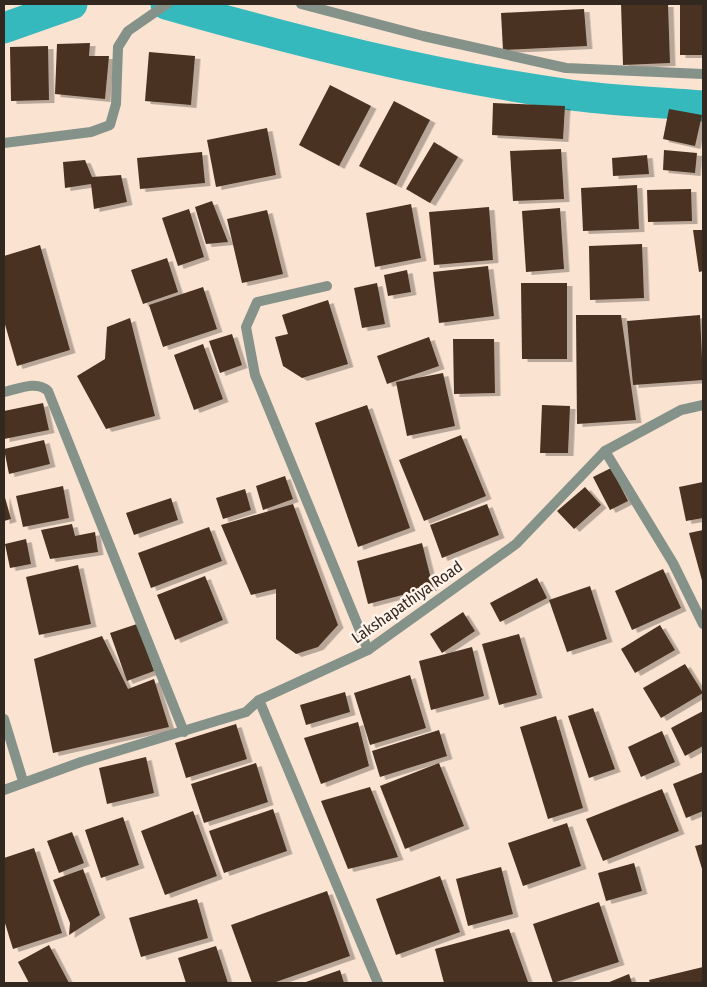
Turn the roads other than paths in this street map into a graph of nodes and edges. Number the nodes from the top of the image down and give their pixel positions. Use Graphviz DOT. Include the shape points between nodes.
graph roads {
  1 [pos="301,4"];
  2 [pos="165,5"];
  3 [pos="703,74"];
  4 [pos="4,143"];
  5 [pos="327,286"];
  6 [pos="4,392"];
  7 [pos="703,405"];
  8 [pos="605,451"];
  9 [pos="703,624"];
  10 [pos="368,650"];
  11 [pos="259,700"];
  12 [pos="4,719"];
  13 [pos="184,732"];
  14 [pos="23,781"];
  15 [pos="4,790"];
  16 [pos="378,983"];
  1 -- 3 [label="street" via="566,68"];
  2 -- 4 [label="street" via="128,31 118,47 116,104 110,124 91,132"];
  5 -- 10 [label="street" via="257,302 246,327 255,375"];
  6 -- 13 [label="street" via="36,385 48,391"];
  7 -- 8 [label="street, Lakshapathiya Road" via="681,410"];
  8 -- 9 [label="street" via="673,563"];
  8 -- 10 [label="street, Lakshapathiya Road" via="516,544"];
  10 -- 11 [label="street, Lakshapathiya Road"];
  11 -- 13 [label="street, Lakshapathiya Road" via="246,712"];
  11 -- 16 [label="street"];
  12 -- 14 [label="street"];
  13 -- 14 [label="street, Lakshapathiya Road"];
  14 -- 15 [label="street, Lakshapathiya Road"];
}
